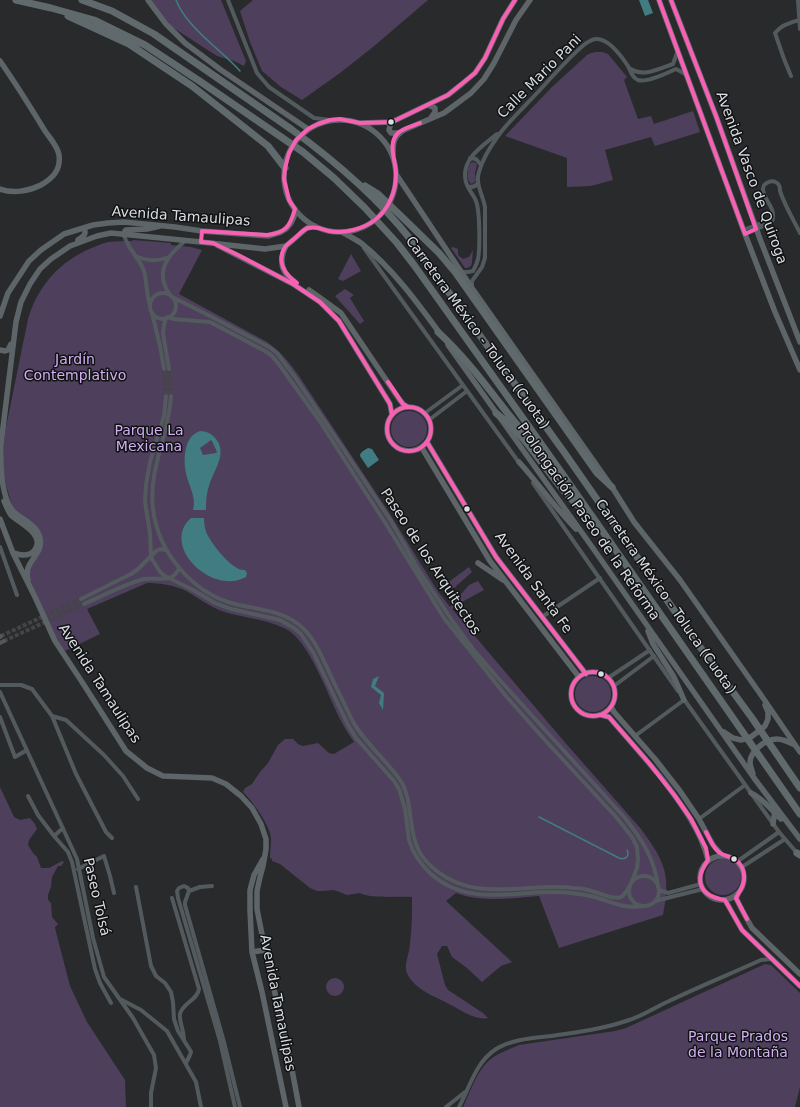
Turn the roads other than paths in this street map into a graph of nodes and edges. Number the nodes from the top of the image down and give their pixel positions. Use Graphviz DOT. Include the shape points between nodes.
graph roads {
  1 [pos="16,0"];
  2 [pos="82,0"];
  3 [pos="148,0"];
  4 [pos="228,0"];
  5 [pos="515,0"];
  6 [pos="530,0"];
  7 [pos="659,0"];
  8 [pos="671,0"];
  9 [pos="798,0"];
  10 [pos="52,8"];
  11 [pos="800,20"];
  12 [pos="800,29"];
  13 [pos="678,50"];
  14 [pos="0,61"];
  15 [pos="629,68"];
  16 [pos="687,76"];
  17 [pos="791,76"];
  18 [pos="428,105"];
  19 [pos="430,119"];
  20 [pos="330,120"];
  21 [pos="392,122"];
  22 [pos="360,123"];
  23 [pos="308,129"];
  24 [pos="502,130"];
  25 [pos="398,133"];
  26 [pos="393,158"];
  27 [pos="470,158"];
  28 [pos="481,165"];
  29 [pos="285,168"];
  30 [pos="396,174"];
  31 [pos="478,183"];
  32 [pos="468,187"];
  33 [pos="0,189"];
  34 [pos="376,196"];
  35 [pos="295,209"];
  36 [pos="162,226"];
  37 [pos="315,226"];
  38 [pos="756,227"];
  39 [pos="84,228"];
  40 [pos="342,232"];
  41 [pos="744,232"];
  42 [pos="800,233"];
  43 [pos="124,235"];
  44 [pos="185,241"];
  45 [pos="360,242"];
  46 [pos="213,243"];
  47 [pos="73,244"];
  48 [pos="286,246"];
  49 [pos="135,256"];
  50 [pos="169,257"];
  51 [pos="461,272"];
  52 [pos="472,288"];
  53 [pos="171,296"];
  54 [pos="150,306"];
  55 [pos="152,313"];
  56 [pos="0,316"];
  57 [pos="167,318"];
  58 [pos="16,322"];
  59 [pos="438,332"];
  60 [pos="800,342"];
  61 [pos="0,350"];
  62 [pos="800,370"];
  63 [pos="463,385"];
  64 [pos="467,391"];
  65 [pos="166,396"];
  66 [pos="171,396"];
  67 [pos="0,397"];
  68 [pos="6,398"];
  69 [pos="408,407"];
  70 [pos="425,413"];
  71 [pos="496,413"];
  72 [pos="392,415"];
  73 [pos="429,420"];
  74 [pos="322,422"];
  75 [pos="427,442"];
  76 [pos="422,448"];
  77 [pos="519,462"];
  78 [pos="564,476"];
  79 [pos="0,485"];
  80 [pos="612,487"];
  81 [pos="0,519"];
  82 [pos="390,521"];
  83 [pos="596,521"];
  84 [pos="386,524"];
  85 [pos="590,544"];
  86 [pos="0,547"];
  87 [pos="166,550"];
  88 [pos="13,553"];
  89 [pos="151,555"];
  90 [pos="478,563"];
  91 [pos="179,568"];
  92 [pos="600,578"];
  93 [pos="168,579"];
  94 [pos="28,582"];
  95 [pos="507,582"];
  96 [pos="17,595"];
  97 [pos="81,599"];
  98 [pos="84,604"];
  99 [pos="444,610"];
  100 [pos="440,613"];
  101 [pos="542,617"];
  102 [pos="646,623"];
  103 [pos="300,626"];
  104 [pos="297,630"];
  105 [pos="650,650"];
  106 [pos="654,656"];
  107 [pos="586,674"];
  108 [pos="579,677"];
  109 [pos="608,678"];
  110 [pos="0,685"];
  111 [pos="614,686"];
  112 [pos="0,692"];
  113 [pos="761,696"];
  114 [pos="684,700"];
  115 [pos="611,707"];
  116 [pos="601,715"];
  117 [pos="52,716"];
  118 [pos="0,717"];
  119 [pos="720,729"];
  120 [pos="635,736"];
  121 [pos="795,745"];
  122 [pos="27,750"];
  123 [pos="800,752"];
  124 [pos="574,761"];
  125 [pos="570,766"];
  126 [pos="754,778"];
  127 [pos="745,785"];
  128 [pos="404,787"];
  129 [pos="800,788"];
  130 [pos="399,789"];
  131 [pos="751,793"];
  132 [pos="28,796"];
  133 [pos="138,799"];
  134 [pos="775,811"];
  135 [pos="800,814"];
  136 [pos="699,819"];
  137 [pos="773,824"];
  138 [pos="63,828"];
  139 [pos="779,832"];
  140 [pos="54,836"];
  141 [pos="112,838"];
  142 [pos="785,839"];
  143 [pos="800,839"];
  144 [pos="722,855"];
  145 [pos="799,855"];
  146 [pos="264,857"];
  147 [pos="708,860"];
  148 [pos="738,861"];
  149 [pos="742,867"];
  150 [pos="74,870"];
  151 [pos="631,883"];
  152 [pos="212,886"];
  153 [pos="551,886"];
  154 [pos="136,887"];
  155 [pos="702,887"];
  156 [pos="658,888"];
  157 [pos="189,891"];
  158 [pos="550,892"];
  159 [pos="114,894"];
  160 [pos="738,894"];
  161 [pos="172,898"];
  162 [pos="725,900"];
  163 [pos="655,901"];
  164 [pos="642,906"];
  165 [pos="265,950"];
  166 [pos="774,950"];
  167 [pos="252,952"];
  168 [pos="770,959"];
  169 [pos="800,974"];
  170 [pos="800,986"];
  171 [pos="118,997"];
  172 [pos="111,1003"];
  173 [pos="184,1040"];
  174 [pos="186,1063"];
  175 [pos="467,1090"];
  176 [pos="151,1107"];
  177 [pos="201,1107"];
  178 [pos="235,1107"];
  179 [pos="240,1107"];
  180 [pos="286,1107"];
  181 [pos="299,1107"];
  182 [pos="446,1107"];
  183 [pos="459,1107"];
  1 -- 10 [label="highway, Carretera México - Toluca (Cuota)"];
  2 -- 34 [label="highway, Carretera México - Toluca (Cuota)" via="112,11 154,34 291,129"];
  3 -- 23 [label="street" via="166,24 185,43"];
  4 -- 20 [label="street" via="257,73 269,87 314,118"];
  5 -- 18 [label="street" via="475,73 448,95"];
  6 -- 19 [label="street" via="516,20 484,79 471,93 444,113"];
  7 -- 13 [label="street, Avenida Vasco de Quiroga"];
  8 -- 38 [label="street, Avenida Vasco de Quiroga"];
  9 -- 11 [label="street"];
  10 -- 29 [label="highway" via="129,44 192,86 268,146"];
  10 -- 78 [label="highway, Carretera México - Toluca (Cuota)" via="94,20 145,45 303,152 334,178 388,232 414,265"];
  11 -- 12 [label="street"];
  11 -- 17 [label="street" via="781,27 775,33"];
  13 -- 15 [label="street" via="673,64 643,73"];
  13 -- 16 [label="street, Avenida Vasco de Quiroga"];
  14 -- 33 [label="street" via="59,155 57,171 48,181 22,191 6,192"];
  15 -- 16 [label="street, Calle Mario Pani" via="632,76 639,80 647,80 676,69"];
  15 -- 24 [label="street, Calle Mario Pani" via="607,42 596,39 591,41 564,64"];
  16 -- 41 [label="street, Avenida Vasco de Quiroga"];
  18 -- 19 [label="street" via="435,108"];
  18 -- 21 [label="street"];
  19 -- 25 [label="street"];
  20 -- 22 [label="street" via="351,120"];
  20 -- 23 [label="street"];
  21 -- 22 [label="street"];
  21 -- 25 [label="street" via="389,130 391,133"];
  22 -- 26 [label="street" via="380,137"];
  23 -- 29 [label="street" via="296,140"];
  24 -- 27 [label="street, Calle Mario Pani"];
  24 -- 28 [label="street, Calle Mario Pani"];
  25 -- 26 [label="street" via="392,144"];
  26 -- 30 [label="street"];
  27 -- 28 [label="street" via="476,159"];
  27 -- 32 [label="street" via="465,173"];
  28 -- 31 [label="street, Calle Mario Pani"];
  29 -- 35 [label="street" via="286,190"];
  30 -- 40 [label="street" via="391,199 381,214 366,226"];
  30 -- 51 [label="street"];
  31 -- 32 [label="street" via="476,186"];
  31 -- 52 [label="street, Calle Mario Pani" via="485,207 485,258 472,281"];
  32 -- 51 [label="street" via="476,201 478,258 473,271"];
  34 -- 80 [label="highway" via="397,212 455,272 597,474"];
  34 -- 129 [label="highway, Carretera México - Toluca (Cuota)" via="564,452"];
  35 -- 36 [label="street, Avenida Tamaulipas" via="294,217 286,229 268,236"];
  35 -- 37 [label="street" via="301,217"];
  36 -- 39 [label="street, Avenida Tamaulipas" via="108,222"];
  36 -- 43 [label="street" via="126,230"];
  37 -- 40 [label="street" via="328,231"];
  37 -- 48 [label="street" via="307,228"];
  38 -- 41 [label="street"];
  38 -- 42 [label="street" via="774,216 763,190 766,183 773,181 778,184"];
  38 -- 60 [label="street, Avenida Vasco de Quiroga"];
  39 -- 47 [label="street" via="85,235"];
  39 -- 56 [label="street, Avenida Tamaulipas" via="64,234 29,261 8,294"];
  40 -- 45 [label="street, Prolongación Paseo de la Reforma"];
  41 -- 62 [label="street, Avenida Vasco de Quiroga"];
  43 -- 44 [label="street, Avenida Tamaulipas"];
  43 -- 47 [label="street, Avenida Tamaulipas" via="111,233"];
  43 -- 49 [label="street" via="128,247"];
  44 -- 46 [label="street, Avenida Tamaulipas"];
  44 -- 50 [label="street"];
  45 -- 59 [label="street, Prolongación Paseo de la Reforma" via="403,284"];
  45 -- 63 [label="street, Prolongación Paseo de la Reforma"];
  46 -- 48 [label="street, Avenida Tamaulipas" via="264,250"];
  46 -- 72 [label="street" via="293,284 320,302 339,322 390,404"];
  47 -- 58 [label="street, Avenida Tamaulipas" via="51,258 40,269 21,302"];
  48 -- 69 [label="street" via="281,261 285,273 341,313 399,399"];
  49 -- 50 [label="street" via="154,261"];
  49 -- 54 [label="street" via="144,271"];
  50 -- 53 [label="street" via="163,280"];
  51 -- 52 [label="street"];
  52 -- 80 [label="street"];
  53 -- 54 [label="street" via="157,294"];
  53 -- 57 [label="street" via="175,300 176,308"];
  53 -- 74 [label="street, Paseo de los Arquitectos" via="273,350 295,377"];
  54 -- 55 [label="street"];
  55 -- 57 [label="street" via="158,318"];
  55 -- 57 [label="street" via="167,369 163,333"];
  57 -- 74 [label="street, Paseo de los Arquitectos" via="210,322 271,355"];
  58 -- 61 [label="street" via="10,348"];
  58 -- 68 [label="street, Avenida Tamaulipas"];
  59 -- 71 [label="street, Prolongación Paseo de la Reforma"];
  59 -- 78 [label="highway" via="478,375 549,463"];
  63 -- 64 [label="street, Prolongación Paseo de la Reforma"];
  63 -- 70 [label="street"];
  64 -- 73 [label="street"];
  64 -- 77 [label="street, Prolongación Paseo de la Reforma"];
  65 -- 89 [label="street" via="164,416 146,485"];
  66 -- 87 [label="street" via="170,415 152,491 156,524"];
  67 -- 68 [label="street"];
  68 -- 94 [label="street, Avenida Tamaulipas" via="0,464 7,500 10,508 34,527 41,539 39,551 28,567"];
  69 -- 70 [label="street"];
  69 -- 72 [label="street"];
  70 -- 73 [label="street"];
  71 -- 83 [label="highway" via="528,445 578,508"];
  71 -- 85 [label="street, Prolongación Paseo de la Reforma"];
  72 -- 76 [label="street" via="388,421 387,435 395,447 408,452"];
  73 -- 75 [label="street" via="431,431"];
  74 -- 82 [label="street, Paseo de los Arquitectos"];
  74 -- 84 [label="street, Paseo de los Arquitectos"];
  75 -- 76 [label="street"];
  75 -- 101 [label="street, Avenida Santa Fe" via="496,557"];
  76 -- 95 [label="street, Avenida Santa Fe" via="490,561"];
  77 -- 85 [label="street" via="560,513"];
  77 -- 92 [label="street, Prolongación Paseo de la Reforma"];
  78 -- 83 [label="highway, Carretera México - Toluca (Cuota)"];
  79 -- 88 [label="street" via="7,510 31,530 36,540 35,548 29,554"];
  80 -- 113 [label="street" via="634,522 680,580"];
  81 -- 88 [label="street, Avenida Tamaulipas"];
  82 -- 84 [label="street"];
  82 -- 99 [label="street, Paseo de los Arquitectos"];
  83 -- 135 [label="highway, Carretera México - Toluca (Cuota)"];
  84 -- 100 [label="street, Paseo de los Arquitectos"];
  85 -- 102 [label="street, Prolongación Paseo de la Reforma"];
  86 -- 96 [label="street"];
  87 -- 89 [label="street" via="158,550"];
  87 -- 91 [label="street"];
  88 -- 94 [label="street, Avenida Tamaulipas"];
  89 -- 93 [label="street"];
  89 -- 97 [label="street" via="131,574"];
  90 -- 95 [label="street"];
  91 -- 93 [label="street" via="176,575"];
  91 -- 103 [label="street" via="198,586 218,598 277,614"];
  92 -- 101 [label="street"];
  92 -- 105 [label="street, Prolongación Paseo de la Reforma"];
  93 -- 98 [label="street" via="151,578 138,581"];
  93 -- 104 [label="street" via="226,608 280,620"];
  94 -- 146 [label="street, Avenida Tamaulipas" via="55,641 126,751 147,768 163,776 212,778 226,784 252,808 266,839"];
  95 -- 108 [label="street, Avenida Santa Fe"];
  99 -- 100 [label="street"];
  99 -- 124 [label="street, Paseo de los Arquitectos" via="497,677"];
  100 -- 125 [label="street, Paseo de los Arquitectos" via="506,696"];
  101 -- 107 [label="street, Avenida Santa Fe"];
  102 -- 114 [label="street" via="653,644 674,677"];
  102 -- 119 [label="street, Prolongación Paseo de la Reforma"];
  103 -- 104 [label="street"];
  103 -- 128 [label="street" via="318,649 357,729"];
  104 -- 130 [label="street" via="314,652 356,738"];
  105 -- 106 [label="street, Prolongación Paseo de la Reforma"];
  105 -- 109 [label="street"];
  106 -- 111 [label="street"];
  106 -- 114 [label="street, Prolongación Paseo de la Reforma"];
  107 -- 108 [label="street"];
  107 -- 109 [label="street" via="598,673"];
  108 -- 116 [label="street" via="571,696 576,708 588,716"];
  109 -- 111 [label="street"];
  110 -- 117 [label="street" via="21,685 32,690"];
  111 -- 115 [label="street"];
  112 -- 122 [label="street, Paseo Tolsá"];
  113 -- 119 [label="street" via="768,712 765,726 751,737 741,740"];
  113 -- 121 [label="street"];
  114 -- 120 [label="street"];
  114 -- 127 [label="street, Prolongación Paseo de la Reforma"];
  115 -- 116 [label="street"];
  115 -- 120 [label="street"];
  116 -- 147 [label="street" via="609,717 675,796 706,848"];
  117 -- 133 [label="street" via="66,720 104,756 123,776"];
  117 -- 141 [label="street" via="76,774 106,832"];
  118 -- 122 [label="street" via="15,757"];
  119 -- 126 [label="street, Prolongación Paseo de la Reforma"];
  120 -- 136 [label="street"];
  121 -- 123 [label="street"];
  121 -- 126 [label="street" via="778,739 760,746 752,754 750,762"];
  122 -- 138 [label="street, Paseo Tolsá"];
  124 -- 125 [label="street"];
  124 -- 156 [label="street, Paseo de los Arquitectos" via="639,837 654,866"];
  125 -- 151 [label="street, Paseo de los Arquitectos" via="635,842 638,859"];
  126 -- 134 [label="street, Prolongación Paseo de la Reforma"];
  127 -- 131 [label="street, Prolongación Paseo de la Reforma"];
  127 -- 136 [label="street"];
  128 -- 130 [label="street"];
  128 -- 153 [label="street" via="410,804 414,839 418,850 443,876 462,885 481,889"];
  130 -- 158 [label="street" via="405,809 410,845 420,862 438,879 456,889 481,895"];
  131 -- 134 [label="street"];
  131 -- 137 [label="street, Prolongación Paseo de la Reforma"];
  132 -- 140 [label="street"];
  134 -- 137 [label="street"];
  134 -- 143 [label="street"];
  136 -- 144 [label="street" via="713,845"];
  137 -- 139 [label="street, Prolongación Paseo de la Reforma"];
  138 -- 140 [label="street"];
  138 -- 171 [label="street, Paseo Tolsá" via="77,859 93,938 104,977"];
  139 -- 142 [label="street, Prolongación Paseo de la Reforma"];
  139 -- 148 [label="street"];
  140 -- 150 [label="street" via="68,852"];
  142 -- 145 [label="street, Prolongación Paseo de la Reforma"];
  142 -- 149 [label="street"];
  144 -- 147 [label="street"];
  144 -- 148 [label="street"];
  146 -- 165 [label="street, Avenida Tamaulipas" via="257,890 257,909"];
  146 -- 167 [label="street, Avenida Tamaulipas" via="254,875 250,890"];
  147 -- 155 [label="street" via="700,873"];
  148 -- 149 [label="street"];
  149 -- 160 [label="street" via="744,881"];
  150 -- 159 [label="street" via="104,856"];
  150 -- 172 [label="street" via="95,969"];
  151 -- 153 [label="street" via="624,894 616,898 587,890"];
  151 -- 156 [label="street" via="640,876 645,876 654,880"];
  151 -- 164 [label="street" via="631,899"];
  152 -- 157 [label="street"];
  153 -- 158 [label="street"];
  154 -- 173 [label="street" via="151,966 156,976 171,992 174,1019"];
  155 -- 156 [label="street" via="668,893"];
  155 -- 162 [label="street" via="708,895 717,900"];
  155 -- 163 [label="street"];
  156 -- 163 [label="street"];
  157 -- 178 [label="street" via="184,886 179,888 178,898 220,1041"];
  157 -- 179 [label="street" via="185,902"];
  158 -- 164 [label="street" via="582,894 628,907"];
  160 -- 162 [label="street"];
  160 -- 166 [label="street" via="736,898 752,928"];
  161 -- 173 [label="street" via="199,989 197,995 180,1014"];
  162 -- 168 [label="street" via="742,930"];
  163 -- 164 [label="street"];
  165 -- 167 [label="street"];
  165 -- 181 [label="street, Avenida Tamaulipas"];
  166 -- 168 [label="street" via="774,955"];
  166 -- 169 [label="street"];
  167 -- 180 [label="street, Avenida Tamaulipas"];
  168 -- 170 [label="street"];
  168 -- 175 [label="street" via="761,960 630,1020 509,1043 486,1057 473,1075"];
  171 -- 174 [label="street" via="141,1010 167,1031"];
  171 -- 176 [label="street, Paseo Tolsá" via="154,1055 156,1068"];
  173 -- 174 [label="street" via="191,1052"];
  174 -- 177 [label="street" via="196,1082"];
  175 -- 182 [label="street"];
  175 -- 183 [label="street"];
}
